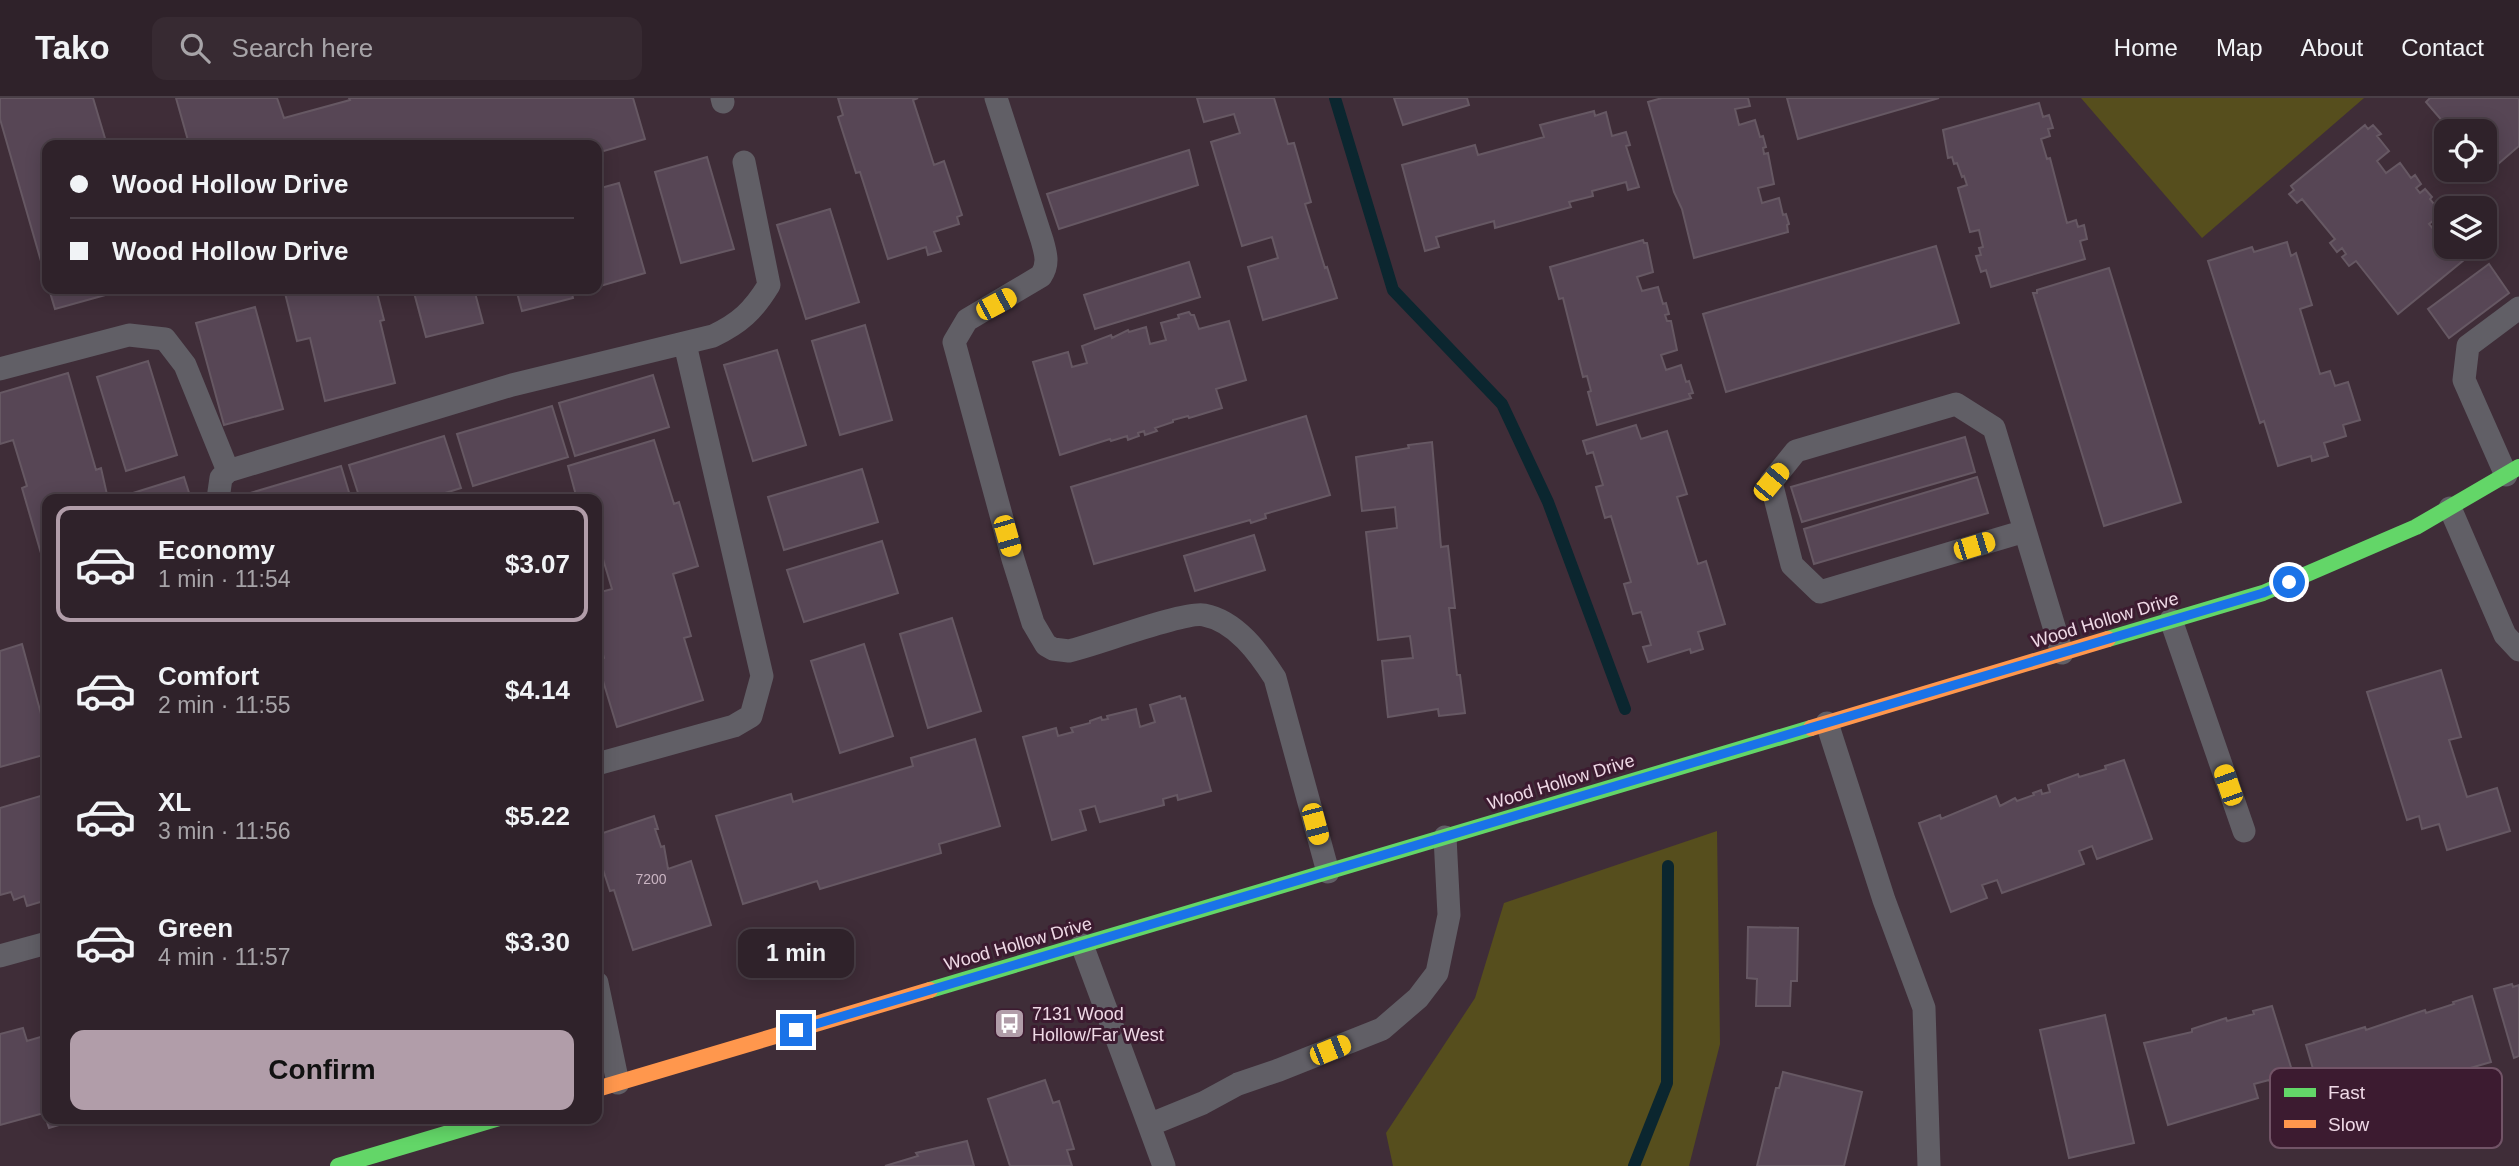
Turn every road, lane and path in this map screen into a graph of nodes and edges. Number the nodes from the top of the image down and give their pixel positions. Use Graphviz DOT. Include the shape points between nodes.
graph roads {
  1 [pos="996,98"];
  2 [pos="744,162"];
  3 [pos="2519,308"];
  4 [pos="685,344"];
  5 [pos="0,369"];
  6 [pos="228,471"];
  7 [pos="2512,471"];
  8 [pos="219,494"];
  9 [pos="2450,508"];
  10 [pos="2025,531"];
  11 [pos="2171,620"];
  12 [pos="2519,650"];
  13 [pos="2062,653"];
  14 [pos="1827,723"];
  15 [pos="602,763"];
  16 [pos="2244,831"];
  17 [pos="1445,837"];
  18 [pos="1328,872"];
  19 [pos="42,944"];
  20 [pos="1082,945"];
  21 [pos="0,956"];
  22 [pos="602,1034"];
  23 [pos="607,1086"];
  24 [pos="479,1124"];
  25 [pos="1149,1125"];
  26 [pos="338,1166"];
  27 [pos="1164,1166"];
  28 [pos="1929,1166"];
  1 -- 18 [label="lane" via="1042,240 1046,269 967,320 954,342 1033,623 1046,645 1069,651 1203,615 1234,631 1257,651 1275,678"];
  2 -- 4 [label="lane" via="769,285 738,324"];
  3 -- 7 [label="lane" via="2468,346 2464,380"];
  4 -- 6 [label="lane" via="512,385"];
  4 -- 15 [label="lane" via="762,676 751,716 734,726"];
  5 -- 6 [label="lane" via="129,335 164,339 186,365"];
  6 -- 8 [label="lane" via="221,478"];
  7 -- 9 [label="street, Wood Hollow Drive"];
  9 -- 11 [label="street, Wood Hollow Drive" via="2263,593"];
  9 -- 12 [label="lane" via="2505,635"];
  10 -- 10 [label="lane" via="1994,428 1956,404 1796,451 1771,482 1792,565 1820,592"];
  10 -- 13 [label="lane"];
  11 -- 13 [label="street, Wood Hollow Drive"];
  11 -- 16 [label="lane"];
  13 -- 14 [label="street, Wood Hollow Drive"];
  14 -- 17 [label="street, Wood Hollow Drive"];
  14 -- 28 [label="lane" via="1924,1008"];
  17 -- 18 [label="street, Wood Hollow Drive"];
  17 -- 25 [label="lane" via="1450,915 1437,973 1418,998 1381,1029 1238,1084"];
  18 -- 20 [label="street, Wood Hollow Drive"];
  19 -- 21 [label="lane"];
  20 -- 23 [label="street, Wood Hollow Drive"];
  20 -- 25 [label="lane"];
  22 -- 23 [label="lane"];
  24 -- 26 [label="street"];
  25 -- 27 [label="lane"];
}
